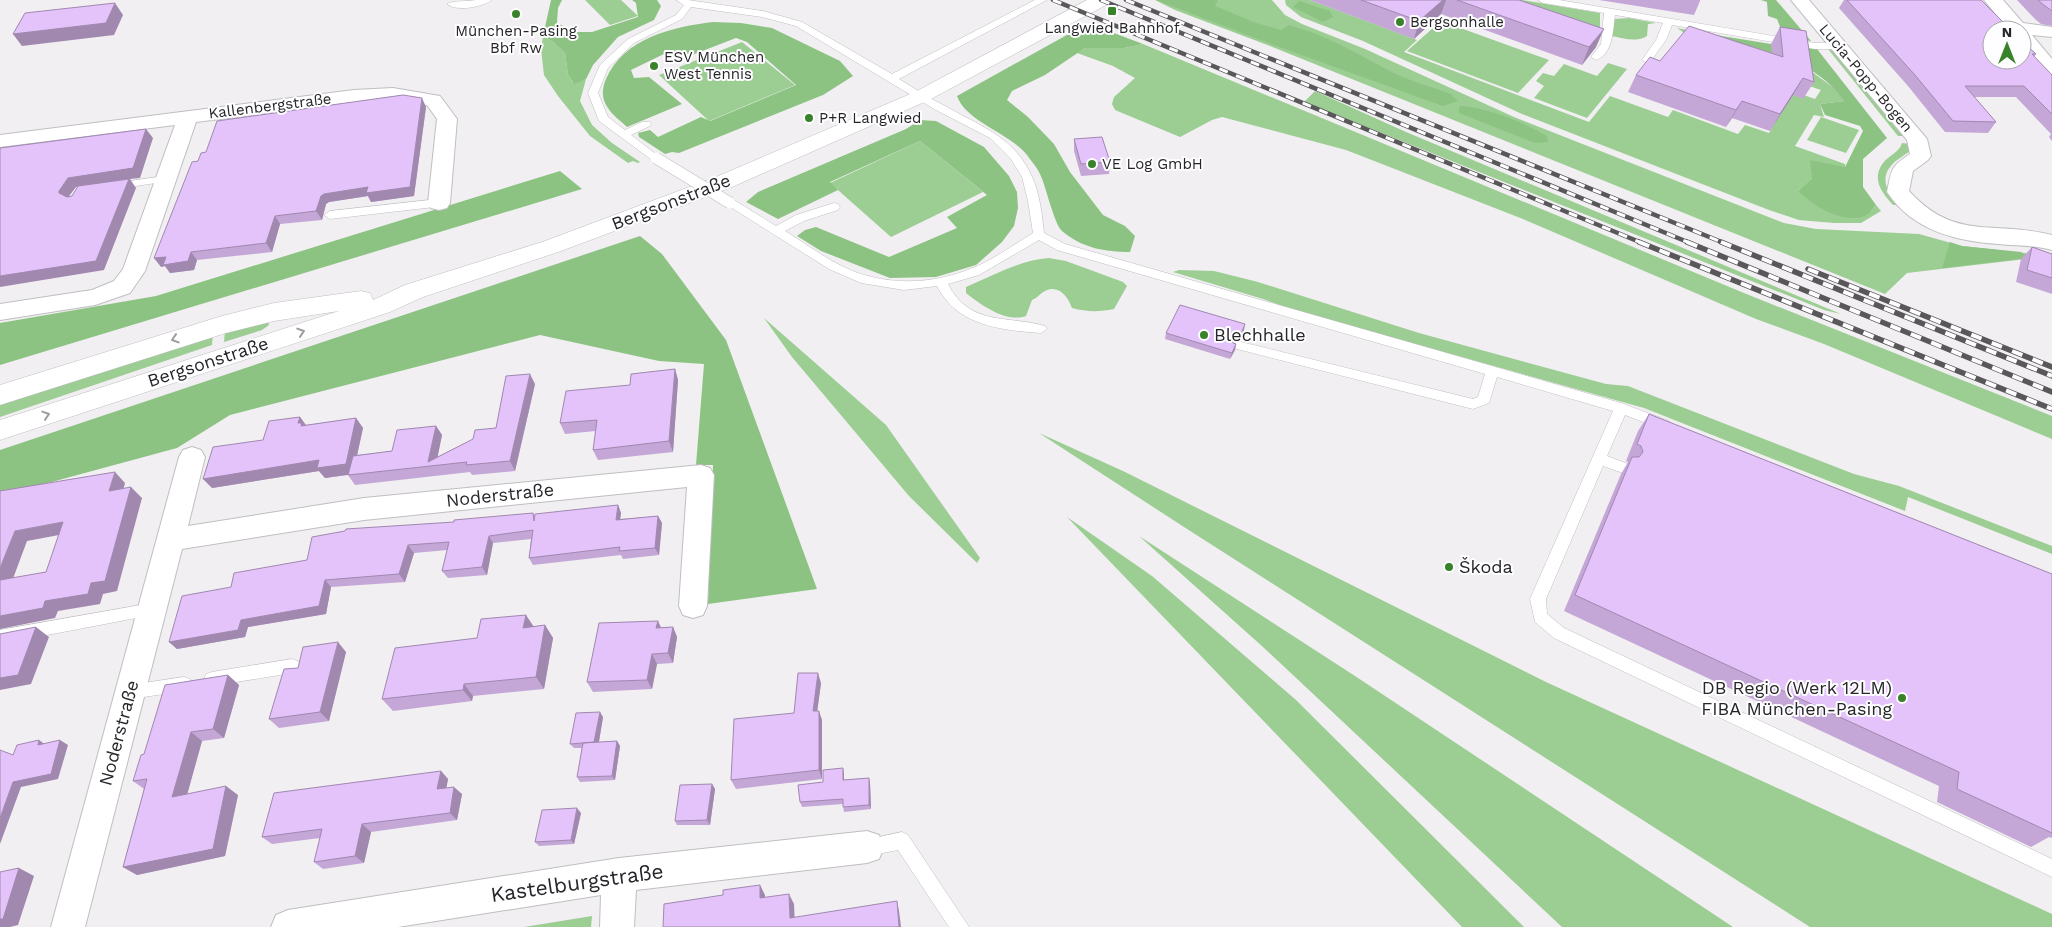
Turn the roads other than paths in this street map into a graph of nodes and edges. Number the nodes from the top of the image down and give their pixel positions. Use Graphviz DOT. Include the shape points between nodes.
graph roads {
  1 [pos="487,0"];
  2 [pos="1042,0"];
  3 [pos="1101,0"];
  4 [pos="1543,0"];
  5 [pos="1800,0"];
  6 [pos="1993,0"];
  7 [pos="685,2"];
  8 [pos="452,4"];
  9 [pos="1608,11"];
  10 [pos="2010,20"];
  11 [pos="1669,21"];
  12 [pos="2032,31"];
  13 [pos="2052,32"];
  14 [pos="1838,46"];
  15 [pos="2032,49"];
  16 [pos="1596,57"];
  17 [pos="1647,60"];
  18 [pos="2052,70"];
  19 [pos="892,78"];
  20 [pos="922,96"];
  21 [pos="188,117"];
  22 [pos="646,124"];
  23 [pos="624,134"];
  24 [pos="0,141"];
  25 [pos="165,179"];
  26 [pos="108,187"];
  27 [pos="439,203"];
  28 [pos="834,207"];
  29 [pos="330,215"];
  30 [pos="776,231"];
  31 [pos="1039,235"];
  32 [pos="2052,242"];
  33 [pos="941,282"];
  34 [pos="414,292"];
  35 [pos="0,312"];
  36 [pos="1041,329"];
  37 [pos="1237,345"];
  38 [pos="1492,372"];
  39 [pos="0,395"];
  40 [pos="1621,408"];
  41 [pos="0,430"];
  42 [pos="1676,430"];
  43 [pos="192,457"];
  44 [pos="1599,459"];
  45 [pos="1623,468"];
  46 [pos="170,540"];
  47 [pos="693,606"];
  48 [pos="152,610"];
  49 [pos="0,637"];
  50 [pos="292,666"];
  51 [pos="130,692"];
  52 [pos="867,847"];
  53 [pos="2052,868"];
  54 [pos="619,875"];
  55 [pos="68,927"];
  56 [pos="288,927"];
  57 [pos="617,927"];
  58 [pos="960,927"];
  1 -- 8 [label="lane" via="467,5"];
  2 -- 19 [label="lane"];
  3 -- 20 [label="street, Bergsonstraße"];
  4 -- 9 [label="lane"];
  5 -- 14 [label="street, Lucia-Popp-Bogen"];
  6 -- 10 [label="street"];
  7 -- 19 [label="lane" via="763,14 799,24"];
  7 -- 23 [label="lane" via="679,17 631,41 603,67 593,94 603,119"];
  9 -- 11 [label="lane"];
  9 -- 16 [label="lane" via="1606,44"];
  11 -- 14 [label="lane" via="1815,46"];
  11 -- 17 [label="lane"];
  12 -- 13 [label="street"];
  14 -- 32 [label="street, Lucia-Popp-Bogen" via="1917,139 1921,156 1903,168 1898,192 1912,209 1928,221 1957,232 2036,237"];
  15 -- 18 [label="street"];
  19 -- 20 [label="lane"];
  20 -- 31 [label="lane" via="994,136 1015,156 1027,177"];
  20 -- 34 [label="street, Bergsonstraße" via="724,182 553,246"];
  21 -- 24 [label="street, Kallenbergstraße"];
  21 -- 25 [label="street"];
  21 -- 27 [label="street, Kallenbergstraße" via="354,96 393,94 433,100 446,119"];
  22 -- 23 [label="lane"];
  23 -- 30 [label="lane, bridge" via="656,158"];
  25 -- 26 [label="lane"];
  25 -- 35 [label="street" via="134,271 122,288 95,298"];
  27 -- 29 [label="lane"];
  28 -- 30 [label="lane" via="800,218"];
  30 -- 33 [label="lane" via="833,266 865,280 904,286"];
  31 -- 33 [label="lane" via="975,272"];
  31 -- 38 [label="lane" via="1061,247"];
  33 -- 36 [label="lane" via="956,306 994,323"];
  34 -- 39 [label="street, Bergsonstraße, one-way" via="274,312 222,325"];
  41 -- 34 [label="street, Bergsonstraße, one-way" via="381,306"];
  37 -- 38 [label="lane" via="1472,404 1484,400"];
  38 -- 40 [label="lane"];
  40 -- 42 [label="lane"];
  40 -- 44 [label="lane"];
  43 -- 46 [label="street, Noderstraße"];
  44 -- 45 [label="lane"];
  44 -- 53 [label="lane" via="1538,599 1540,617 1559,633"];
  46 -- 47 [label="street, Noderstraße" via="364,509 701,475"];
  46 -- 48 [label="street, Noderstraße"];
  48 -- 49 [label="lane"];
  48 -- 51 [label="street, Noderstraße"];
  50 -- 51 [label="lane"];
  51 -- 55 [label="street, Noderstraße"];
  52 -- 54 [label="street, Kastelburgstraße"];
  52 -- 58 [label="lane" via="902,841"];
  54 -- 56 [label="street, Kastelburgstraße"];
  54 -- 57 [label="street"];
}
